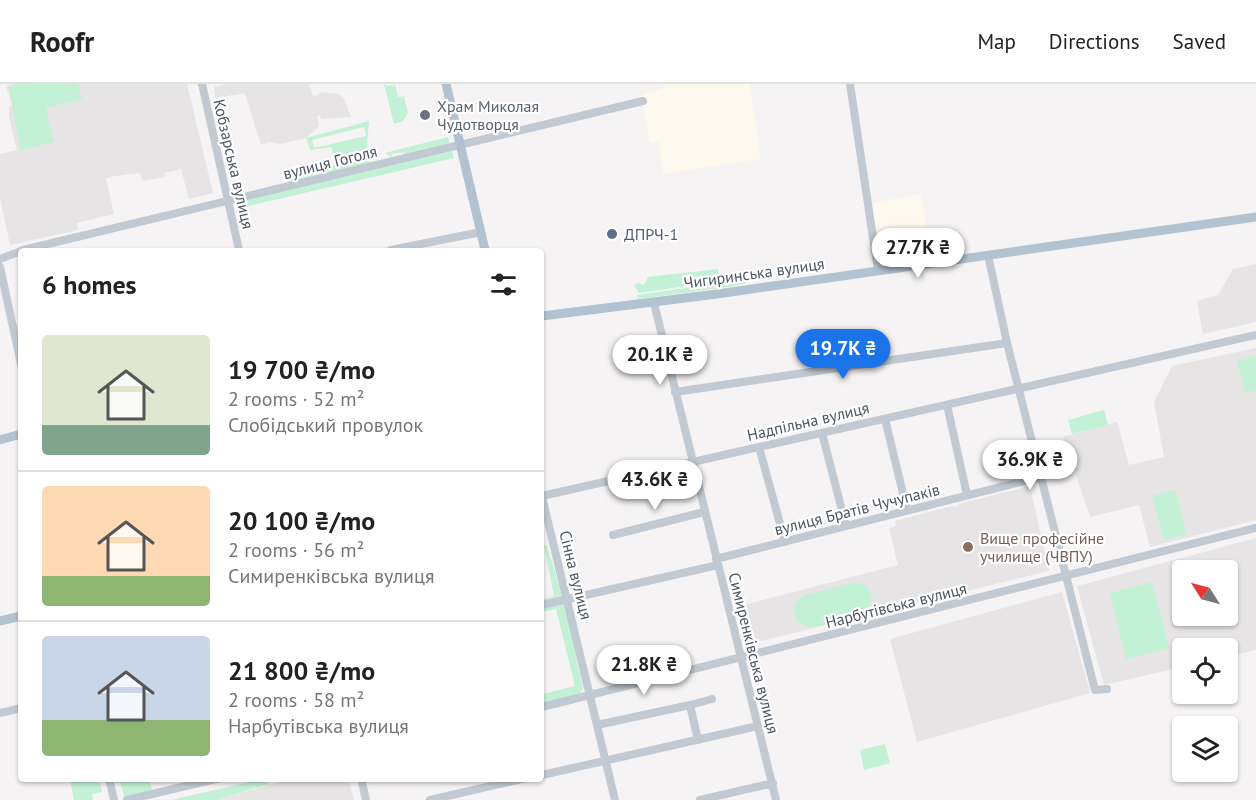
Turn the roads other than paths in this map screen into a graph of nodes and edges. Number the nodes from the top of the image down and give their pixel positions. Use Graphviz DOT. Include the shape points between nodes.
graph roads {
  1 [pos="202,84"];
  2 [pos="446,84"];
  3 [pos="850,84"];
  4 [pos="643,101"];
  5 [pos="461,145"];
  6 [pos="228,201"];
  7 [pos="1256,217"];
  8 [pos="481,232"];
  9 [pos="34,248"];
  10 [pos="239,248"];
  11 [pos="401,248"];
  12 [pos="485,248"];
  13 [pos="18,252"];
  14 [pos="988,255"];
  15 [pos="0,259"];
  16 [pos="0,267"];
  17 [pos="878,271"];
  18 [pos="654,303"];
  19 [pos="544,316"];
  20 [pos="1256,335"];
  21 [pos="18,337"];
  22 [pos="1007,342"];
  23 [pos="1018,389"];
  24 [pos="675,392"];
  25 [pos="947,405"];
  26 [pos="885,419"];
  27 [pos="822,433"];
  28 [pos="18,435"];
  29 [pos="0,440"];
  30 [pos="759,447"];
  31 [pos="692,462"];
  32 [pos="1040,477"];
  33 [pos="968,495"];
  34 [pos="544,496"];
  35 [pos="544,505"];
  36 [pos="907,510"];
  37 [pos="704,512"];
  38 [pos="846,526"];
  39 [pos="1256,528"];
  40 [pos="613,535"];
  41 [pos="785,542"];
  42 [pos="717,562"];
  43 [pos="1065,576"];
  44 [pos="566,600"];
  45 [pos="544,605"];
  46 [pos="18,617"];
  47 [pos="0,621"];
  48 [pos="741,658"];
  49 [pos="1107,689"];
  50 [pos="590,696"];
  51 [pos="712,699"];
  52 [pos="690,705"];
  53 [pos="544,707"];
  54 [pos="18,709"];
  55 [pos="0,712"];
  56 [pos="597,725"];
  57 [pos="758,726"];
  58 [pos="698,740"];
  59 [pos="605,761"];
  60 [pos="544,775"];
  61 [pos="110,782"];
  62 [pos="203,782"];
  63 [pos="362,782"];
  64 [pos="509,782"];
  65 [pos="773,783"];
  66 [pos="114,800"];
  67 [pos="127,800"];
  68 [pos="366,800"];
  69 [pos="430,800"];
  70 [pos="615,800"];
  71 [pos="700,800"];
  72 [pos="776,800"];
  1 -- 6 [label="street, Кобзарська вулиця"];
  2 -- 5 [label="main road"];
  3 -- 17 [label="street"];
  4 -- 5 [label="street, вулиця Гоголя"];
  5 -- 6 [label="street, вулиця Гоголя"];
  5 -- 8 [label="main road"];
  6 -- 9 [label="street, вулиця Гоголя"];
  6 -- 10 [label="street, Кобзарська вулиця"];
  7 -- 14 [label="main road, Чигиринська вулиця"];
  8 -- 11 [label="street"];
  8 -- 12 [label="main road"];
  13 -- 15 [label="street, вулиця Гоголя"];
  14 -- 17 [label="main road, Чигиринська вулиця"];
  14 -- 22 [label="street"];
  16 -- 21 [label="street"];
  17 -- 18 [label="main road, Чигиринська вулиця"];
  18 -- 19 [label="main road, Чигиринська вулиця"];
  18 -- 24 [label="street, Симиренківська вулиця"];
  20 -- 23 [label="street, Надпільна вулиця"];
  22 -- 23 [label="street"];
  22 -- 24 [label="street"];
  23 -- 25 [label="street, Надпільна вулиця"];
  23 -- 32 [label="street"];
  24 -- 31 [label="street, Симиренківська вулиця"];
  25 -- 26 [label="street, Надпільна вулиця"];
  25 -- 33 [label="street"];
  26 -- 27 [label="street, Надпільна вулиця"];
  26 -- 36 [label="street"];
  27 -- 30 [label="street, Надпільна вулиця"];
  27 -- 38 [label="street"];
  28 -- 29 [label="main road"];
  30 -- 31 [label="street, Надпільна вулиця"];
  30 -- 41 [label="street"];
  31 -- 34 [label="street, Надпільна вулиця"];
  31 -- 37 [label="street, Симиренківська вулиця"];
  32 -- 33 [label="street, вулиця Братів Чучупаків"];
  32 -- 43 [label="street"];
  33 -- 36 [label="street, вулиця Братів Чучупаків"];
  35 -- 44 [label="street, Сінна вулиця"];
  36 -- 38 [label="street, вулиця Братів Чучупаків"];
  37 -- 40 [label="street"];
  37 -- 42 [label="street, Симиренківська вулиця"];
  38 -- 41 [label="street, вулиця Братів Чучупаків"];
  39 -- 43 [label="street, Нарбутівська вулиця"];
  41 -- 42 [label="street, вулиця Братів Чучупаків"];
  42 -- 44 [label="street, вулиця Братів Чучупаків"];
  42 -- 48 [label="street, Симиренківська вулиця"];
  43 -- 48 [label="street, Нарбутівська вулиця"];
  43 -- 49 [label="street" via="1095,690"];
  44 -- 45 [label="street, вулиця Братів Чучупаків"];
  44 -- 50 [label="street, Сінна вулиця"];
  46 -- 47 [label="main road"];
  48 -- 50 [label="street, Нарбутівська вулиця"];
  48 -- 57 [label="street, Симиренківська вулиця"];
  50 -- 53 [label="street, Нарбутівська вулиця"];
  50 -- 56 [label="street, Сінна вулиця"];
  51 -- 52 [label="street"];
  52 -- 56 [label="street"];
  52 -- 58 [label="street"];
  54 -- 55 [label="street"];
  56 -- 59 [label="street, Сінна вулиця"];
  57 -- 58 [label="street"];
  57 -- 65 [label="street, Симиренківська вулиця"];
  58 -- 59 [label="street"];
  59 -- 60 [label="street"];
  59 -- 70 [label="street, Сінна вулиця"];
  61 -- 66 [label="street"];
  62 -- 67 [label="street"];
  63 -- 68 [label="street"];
  64 -- 69 [label="street"];
  65 -- 71 [label="street"];
  65 -- 72 [label="street, Симиренківська вулиця"];
}
